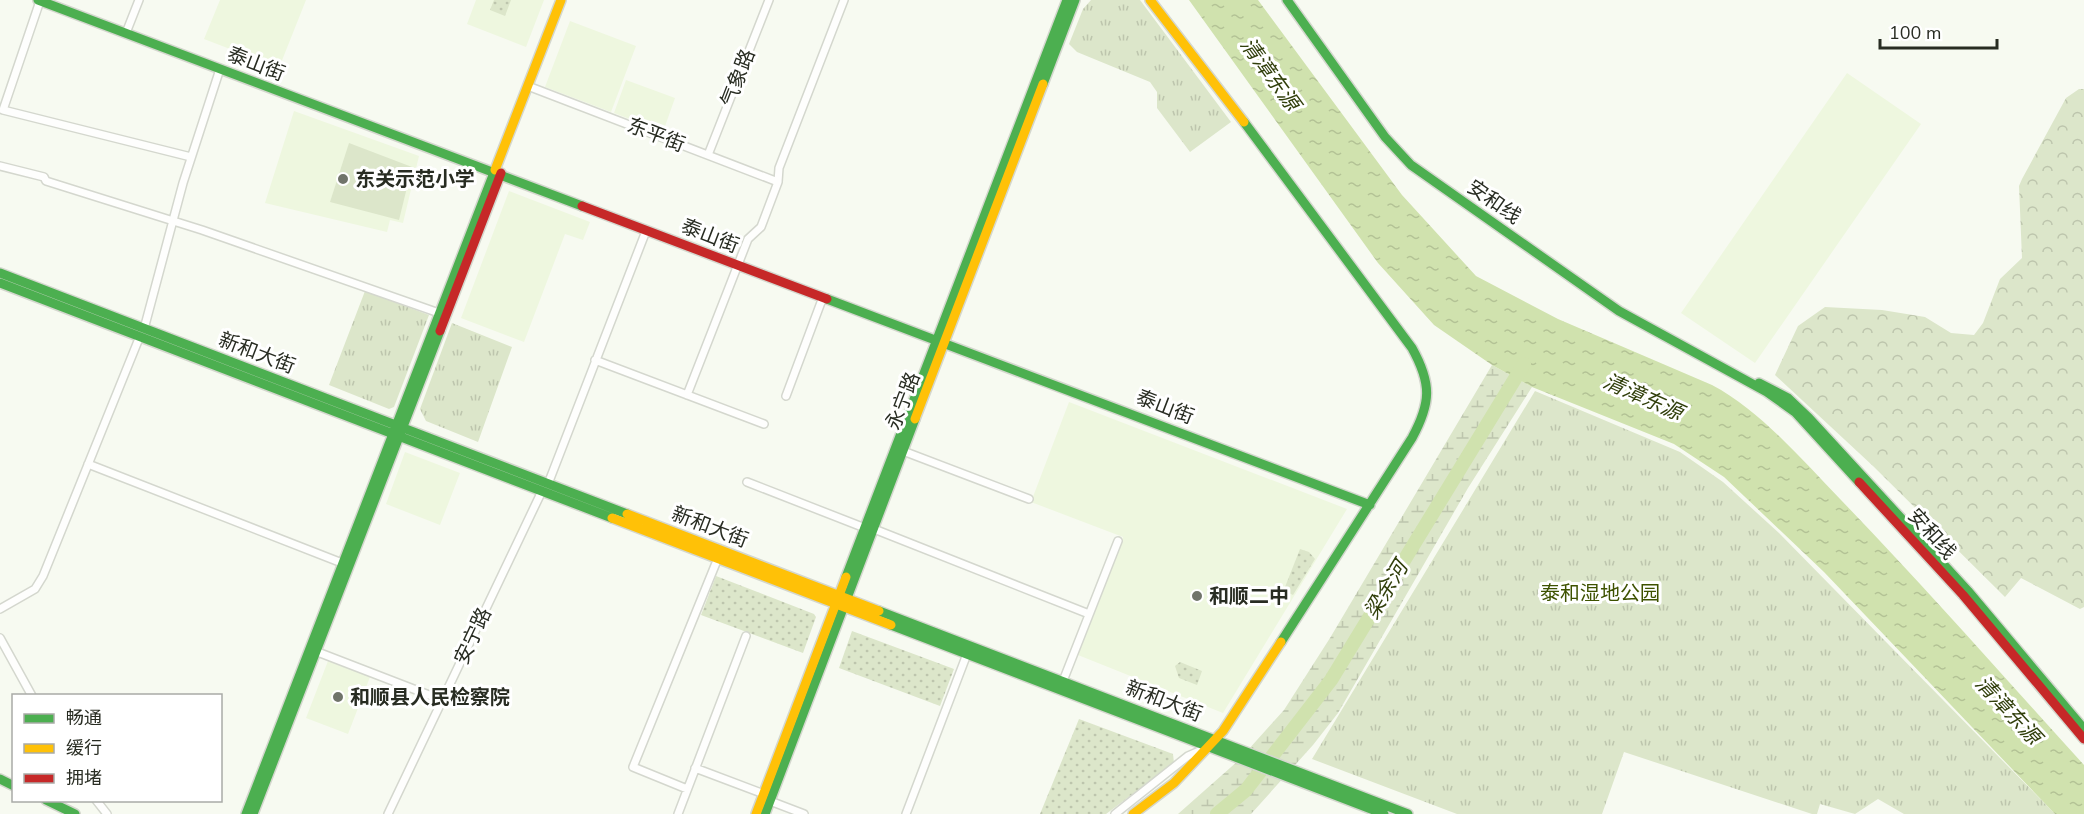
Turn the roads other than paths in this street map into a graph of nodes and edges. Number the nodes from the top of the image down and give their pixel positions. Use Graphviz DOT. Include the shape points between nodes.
graph roads {
  1 [pos="39,0"];
  2 [pos="139,0"];
  3 [pos="561,0"];
  4 [pos="567,0"];
  5 [pos="768,0"];
  6 [pos="844,0"];
  7 [pos="1066,0"];
  8 [pos="1075,0"];
  9 [pos="1150,0"];
  10 [pos="1287,0"];
  11 [pos="126,33"];
  12 [pos="220,69"];
  13 [pos="534,88"];
  14 [pos="708,155"];
  15 [pos="191,157"];
  16 [pos="0,166"];
  17 [pos="497,175"];
  18 [pos="778,182"];
  19 [pos="173,221"];
  20 [pos="646,231"];
  21 [pos="737,265"];
  22 [pos="0,273"];
  23 [pos="0,283"];
  24 [pos="823,297"];
  25 [pos="440,313"];
  26 [pos="142,333"];
  27 [pos="941,341"];
  28 [pos="595,360"];
  29 [pos="1734,374"];
  30 [pos="687,395"];
  31 [pos="786,396"];
  32 [pos="764,424"];
  33 [pos="397,431"];
  34 [pos="903,451"];
  35 [pos="88,464"];
  36 [pos="747,482"];
  37 [pos="545,487"];
  38 [pos="1029,500"];
  39 [pos="1370,505"];
  40 [pos="869,528"];
  41 [pos="1118,541"];
  42 [pos="718,558"];
  43 [pos="342,563"];
  44 [pos="842,601"];
  45 [pos="0,609"];
  46 [pos="1089,614"];
  47 [pos="746,636"];
  48 [pos="0,638"];
  49 [pos="315,651"];
  50 [pos="967,654"];
  51 [pos="1063,681"];
  52 [pos="31,694"];
  53 [pos="442,700"];
  54 [pos="2084,729"];
  55 [pos="2084,739"];
  56 [pos="1212,743"];
  57 [pos="695,768"];
  58 [pos="1294,775"];
  59 [pos="687,789"];
  60 [pos="767,798"];
  61 [pos="48,802"];
  62 [pos="97,802"];
  63 [pos="75,814"];
  64 [pos="107,814"];
  65 [pos="246,814"];
  66 [pos="253,814"];
  67 [pos="388,814"];
  68 [pos="678,814"];
  69 [pos="756,814"];
  70 [pos="765,814"];
  71 [pos="804,814"];
  72 [pos="906,814"];
  73 [pos="1115,814"];
  74 [pos="1133,814"];
  75 [pos="1384,814"];
  76 [pos="1408,814"];
  1 -- 11 [label="main road, 泰山街"];
  1 -- 15 [label="street" via="3,110"];
  2 -- 11 [label="street"];
  3 -- 17 [label="main road"];
  4 -- 13 [label="main road"];
  5 -- 14 [label="street, 气象路"];
  6 -- 18 [label="street" via="779,168"];
  7 -- 27 [label="main road, 永宁路"];
  8 -- 27 [label="main road, 永宁路"];
  9 -- 39 [label="main road" via="1424,369 1428,391 1425,411"];
  10 -- 29 [label="main road, 安和线" via="1385,137 1412,165 1612,307"];
  11 -- 12 [label="main road, 泰山街"];
  12 -- 15 [label="street"];
  12 -- 17 [label="main road, 泰山街"];
  13 -- 14 [label="street, 东平街"];
  13 -- 17 [label="main road"];
  14 -- 18 [label="street, 东平街"];
  15 -- 19 [label="street"];
  16 -- 19 [label="street"];
  17 -- 20 [label="main road, 泰山街"];
  17 -- 25 [label="main road"];
  17 -- 33 [label="main road"];
  18 -- 21 [label="street" via="761,227 748,239"];
  19 -- 25 [label="street"];
  19 -- 26 [label="street"];
  20 -- 21 [label="main road, 泰山街"];
  20 -- 28 [label="street, 安宁路"];
  21 -- 24 [label="main road, 泰山街"];
  21 -- 30 [label="street"];
  22 -- 26 [label="main road, 新和大街"];
  23 -- 26 [label="main road, 新和大街"];
  24 -- 27 [label="main road, 泰山街"];
  24 -- 31 [label="street"];
  25 -- 33 [label="main road"];
  26 -- 33 [label="main road, 新和大街"];
  26 -- 35 [label="street"];
  27 -- 34 [label="main road, 永宁路"];
  27 -- 39 [label="main road, 泰山街"];
  27 -- 40 [label="main road, 永宁路"];
  28 -- 30 [label="street"];
  28 -- 37 [label="street, 安宁路"];
  29 -- 54 [label="main road, 安和线" via="1771,387 1804,412 1968,591"];
  29 -- 55 [label="main road, 安和线" via="1784,404 1805,422 1963,595"];
  30 -- 32 [label="street"];
  33 -- 37 [label="main road, 新和大街"];
  33 -- 43 [label="main road"];
  33 -- 49 [label="main road"];
  34 -- 38 [label="street"];
  34 -- 40 [label="main road, 永宁路"];
  35 -- 43 [label="street"];
  35 -- 45 [label="street" via="39,584"];
  36 -- 40 [label="street"];
  37 -- 42 [label="main road, 新和大街"];
  37 -- 44 [label="main road, 新和大街"];
  37 -- 53 [label="street, 安宁路"];
  39 -- 56 [label="main road" via="1290,631"];
  40 -- 44 [label="main road, 永宁路"];
  40 -- 46 [label="street"];
  41 -- 46 [label="street"];
  42 -- 44 [label="main road, 新和大街"];
  42 -- 59 [label="street" via="633,767"];
  43 -- 65 [label="main road"];
  44 -- 50 [label="main road, 新和大街"];
  44 -- 51 [label="main road, 新和大街"];
  44 -- 60 [label="main road, 永宁路"];
  46 -- 51 [label="street"];
  47 -- 57 [label="street"];
  48 -- 52 [label="street"];
  49 -- 53 [label="street"];
  49 -- 66 [label="main road"];
  50 -- 56 [label="main road, 新和大街"];
  50 -- 72 [label="street"];
  51 -- 56 [label="main road, 新和大街"];
  53 -- 67 [label="street, 安宁路"];
  56 -- 58 [label="main road, 新和大街"];
  56 -- 73 [label="street" via="1188,756"];
  56 -- 74 [label="main road" via="1174,783"];
  57 -- 59 [label="street"];
  57 -- 60 [label="street"];
  58 -- 75 [label="main road, 新和大街"];
  58 -- 76 [label="main road, 新和大街"];
  59 -- 68 [label="street"];
  60 -- 69 [label="main road, 永宁路"];
  60 -- 70 [label="main road, 永宁路"];
  60 -- 71 [label="street"];
  61 -- 63 [label="main road"];
  62 -- 64 [label="street"];
}
